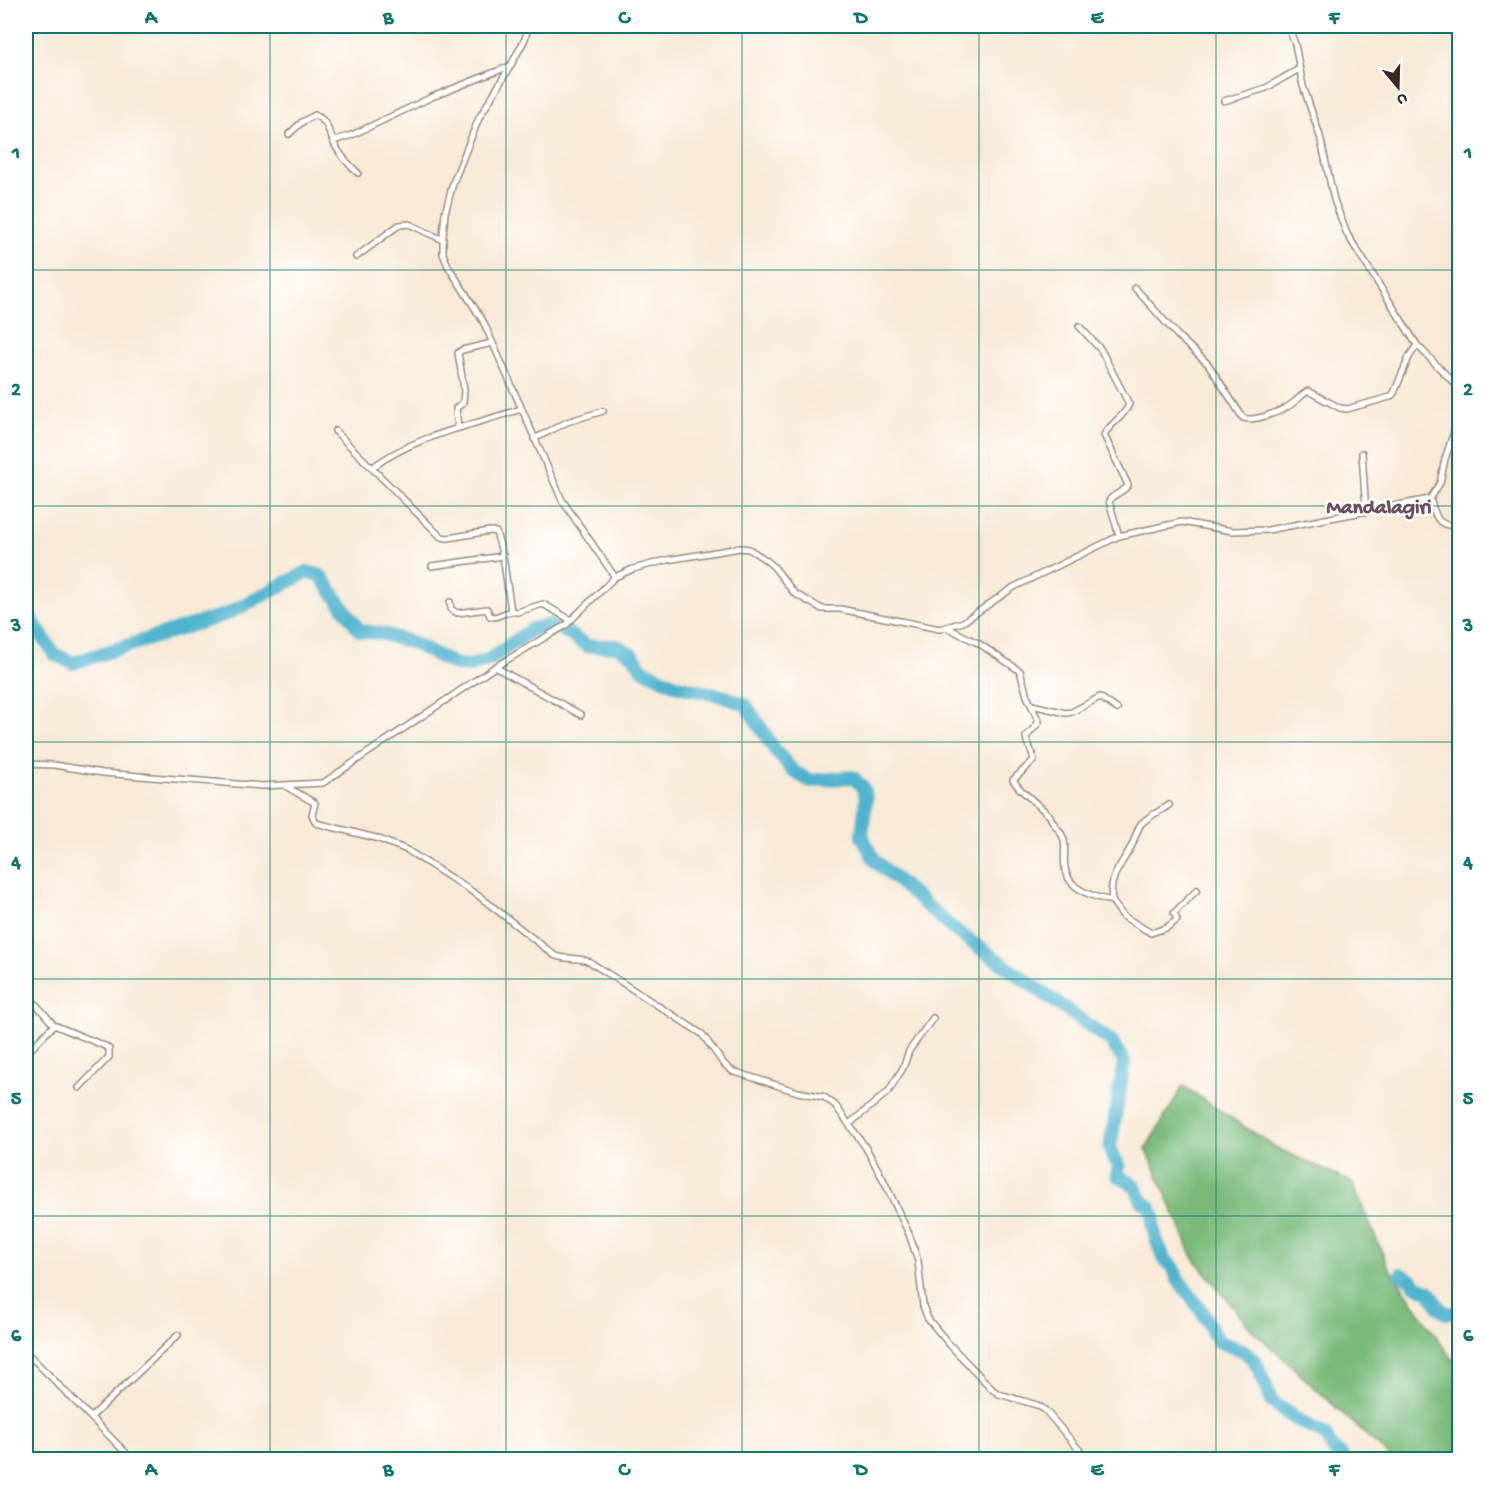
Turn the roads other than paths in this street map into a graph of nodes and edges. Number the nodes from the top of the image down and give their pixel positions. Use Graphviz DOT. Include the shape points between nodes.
graph roads {
  1 [pos="528,26"];
  2 [pos="1288,26"];
  3 [pos="511,65"];
  4 [pos="1299,69"];
  5 [pos="1224,101"];
  6 [pos="289,134"];
  7 [pos="333,141"];
  8 [pos="358,173"];
  9 [pos="443,240"];
  10 [pos="356,257"];
  11 [pos="1135,288"];
  12 [pos="1079,326"];
  13 [pos="492,343"];
  14 [pos="1417,345"];
  15 [pos="1460,389"];
  16 [pos="521,409"];
  17 [pos="603,411"];
  18 [pos="1460,413"];
  19 [pos="458,428"];
  20 [pos="335,431"];
  21 [pos="534,439"];
  22 [pos="1362,453"];
  23 [pos="373,467"];
  24 [pos="1430,499"];
  25 [pos="1366,512"];
  26 [pos="1460,526"];
  27 [pos="1119,536"];
  28 [pos="503,556"];
  29 [pos="432,566"];
  30 [pos="615,577"];
  31 [pos="450,602"];
  32 [pos="511,611"];
  33 [pos="571,620"];
  34 [pos="948,628"];
  35 [pos="495,667"];
  36 [pos="1032,705"];
  37 [pos="1116,709"];
  38 [pos="581,715"];
  39 [pos="26,764"];
  40 [pos="285,786"];
  41 [pos="1169,806"];
  42 [pos="1197,890"];
  43 [pos="1112,901"];
  44 [pos="26,993"];
  45 [pos="933,1018"];
  46 [pos="54,1025"];
  47 [pos="26,1054"];
  48 [pos="79,1088"];
  49 [pos="849,1124"];
  50 [pos="178,1335"];
  51 [pos="26,1352"];
  52 [pos="90,1417"];
  53 [pos="133,1460"];
  54 [pos="1088,1460"];
  1 -- 3 [label="street"];
  2 -- 4 [label="street"];
  3 -- 7 [label="street"];
  3 -- 9 [label="street" via="484,108 466,149 445,213"];
  4 -- 5 [label="street" via="1254,92"];
  4 -- 14 [label="street" via="1341,222"];
  6 -- 7 [label="street" via="315,115 326,123"];
  7 -- 8 [label="street"];
  9 -- 10 [label="street" via="410,224 399,225"];
  9 -- 13 [label="street" via="445,260 483,321"];
  11 -- 14 [label="street" via="1208,363 1244,418 1250,420 1291,405 1308,391 1344,409 1390,397"];
  12 -- 27 [label="street" via="1101,350 1129,404 1126,413 1104,435 1128,485 1110,499"];
  13 -- 16 [label="street"];
  13 -- 19 [label="street" via="458,353 464,393 463,403 456,408"];
  14 -- 15 [label="street"];
  16 -- 19 [label="street"];
  16 -- 21 [label="street"];
  17 -- 21 [label="street" via="567,422"];
  18 -- 24 [label="street" via="1440,483"];
  19 -- 23 [label="street" via="389,454"];
  20 -- 23 [label="street"];
  21 -- 30 [label="street" via="562,500"];
  22 -- 25 [label="street"];
  23 -- 28 [label="street" via="438,535 448,538 494,531"];
  24 -- 25 [label="street"];
  24 -- 26 [label="street" via="1439,522"];
  25 -- 27 [label="street" via="1250,532 1182,522"];
  27 -- 34 [label="street" via="1014,587"];
  28 -- 29 [label="street"];
  28 -- 32 [label="street"];
  30 -- 33 [label="street"];
  30 -- 34 [label="street" via="667,560 748,549 774,567 794,593 822,609"];
  31 -- 32 [label="street" via="457,612 487,609 495,617"];
  32 -- 33 [label="street" via="543,604"];
  33 -- 35 [label="street"];
  34 -- 36 [label="street" via="1018,669"];
  35 -- 38 [label="street"];
  35 -- 40 [label="street" via="323,783"];
  36 -- 37 [label="street" via="1066,713 1100,697"];
  36 -- 43 [label="street" via="1039,723 1026,742 1034,760 1013,780 1059,828 1068,879 1087,894"];
  39 -- 40 [label="street"];
  40 -- 49 [label="street" via="315,803 312,815 316,823 407,850 479,896 554,955 590,962 702,1034 732,1071 824,1097"];
  41 -- 43 [label="street" via="1141,824 1113,878"];
  42 -- 43 [label="street" via="1174,913 1177,920 1151,933 1123,916"];
  44 -- 46 [label="street"];
  45 -- 49 [label="street" via="909,1051 886,1094"];
  46 -- 47 [label="street"];
  46 -- 48 [label="street" via="105,1046 110,1052 110,1057"];
  49 -- 54 [label="street" via="883,1179 915,1250 928,1319 987,1385 999,1394 1045,1410"];
  50 -- 52 [label="street"];
  51 -- 52 [label="street"];
  52 -- 53 [label="street"];
}
